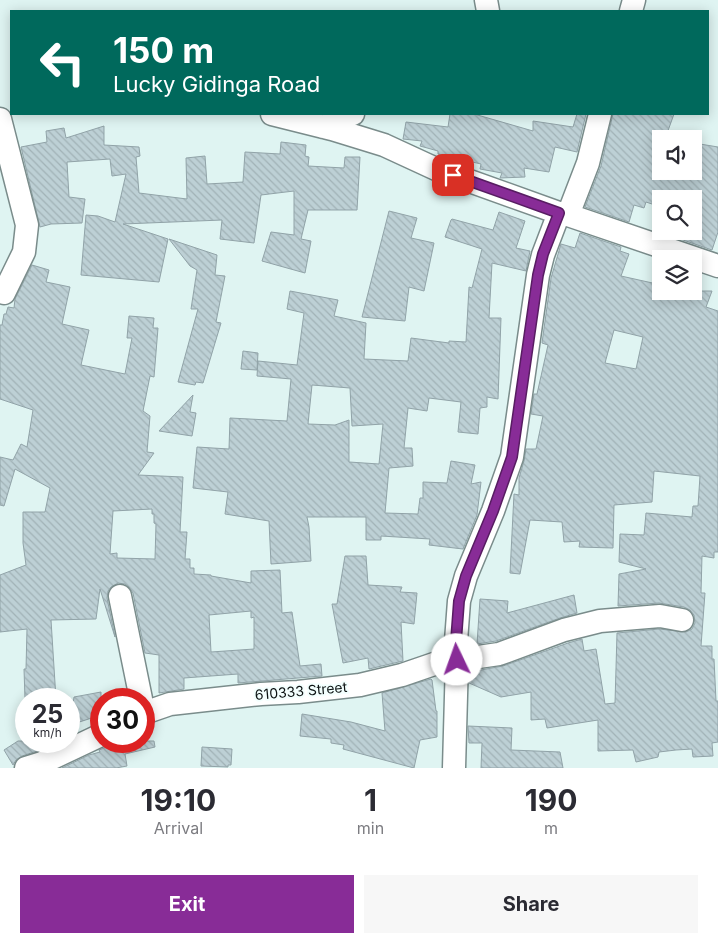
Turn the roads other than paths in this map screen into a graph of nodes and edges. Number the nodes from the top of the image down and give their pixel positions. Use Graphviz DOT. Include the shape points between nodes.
graph roads {
  1 [pos="276,115"];
  2 [pos="351,115"];
  3 [pos="600,115"];
  4 [pos="0,119"];
  5 [pos="323,127"];
  6 [pos="564,214"];
  7 [pos="718,266"];
  8 [pos="4,293"];
  9 [pos="120,596"];
  10 [pos="682,620"];
  11 [pos="457,660"];
  12 [pos="139,688"];
  13 [pos="155,709"];
  14 [pos="90,740"];
  15 [pos="26,768"];
  16 [pos="454,768"];
  1 -- 5 [label="street"];
  2 -- 5 [label="street"];
  3 -- 6 [label="street" via="588,162"];
  4 -- 8 [label="street" via="27,225 24,252"];
  5 -- 6 [label="street" via="384,145 436,169"];
  6 -- 7 [label="street"];
  6 -- 11 [label="street" via="543,254 538,275 512,457 459,601"];
  9 -- 12 [label="street"];
  10 -- 11 [label="street, 610333 Street" via="660,616 600,621 564,630 499,654"];
  11 -- 13 [label="street, 610333 Street" via="360,685 170,704"];
  11 -- 16 [label="street"];
  14 -- 15 [label="street"];
}
